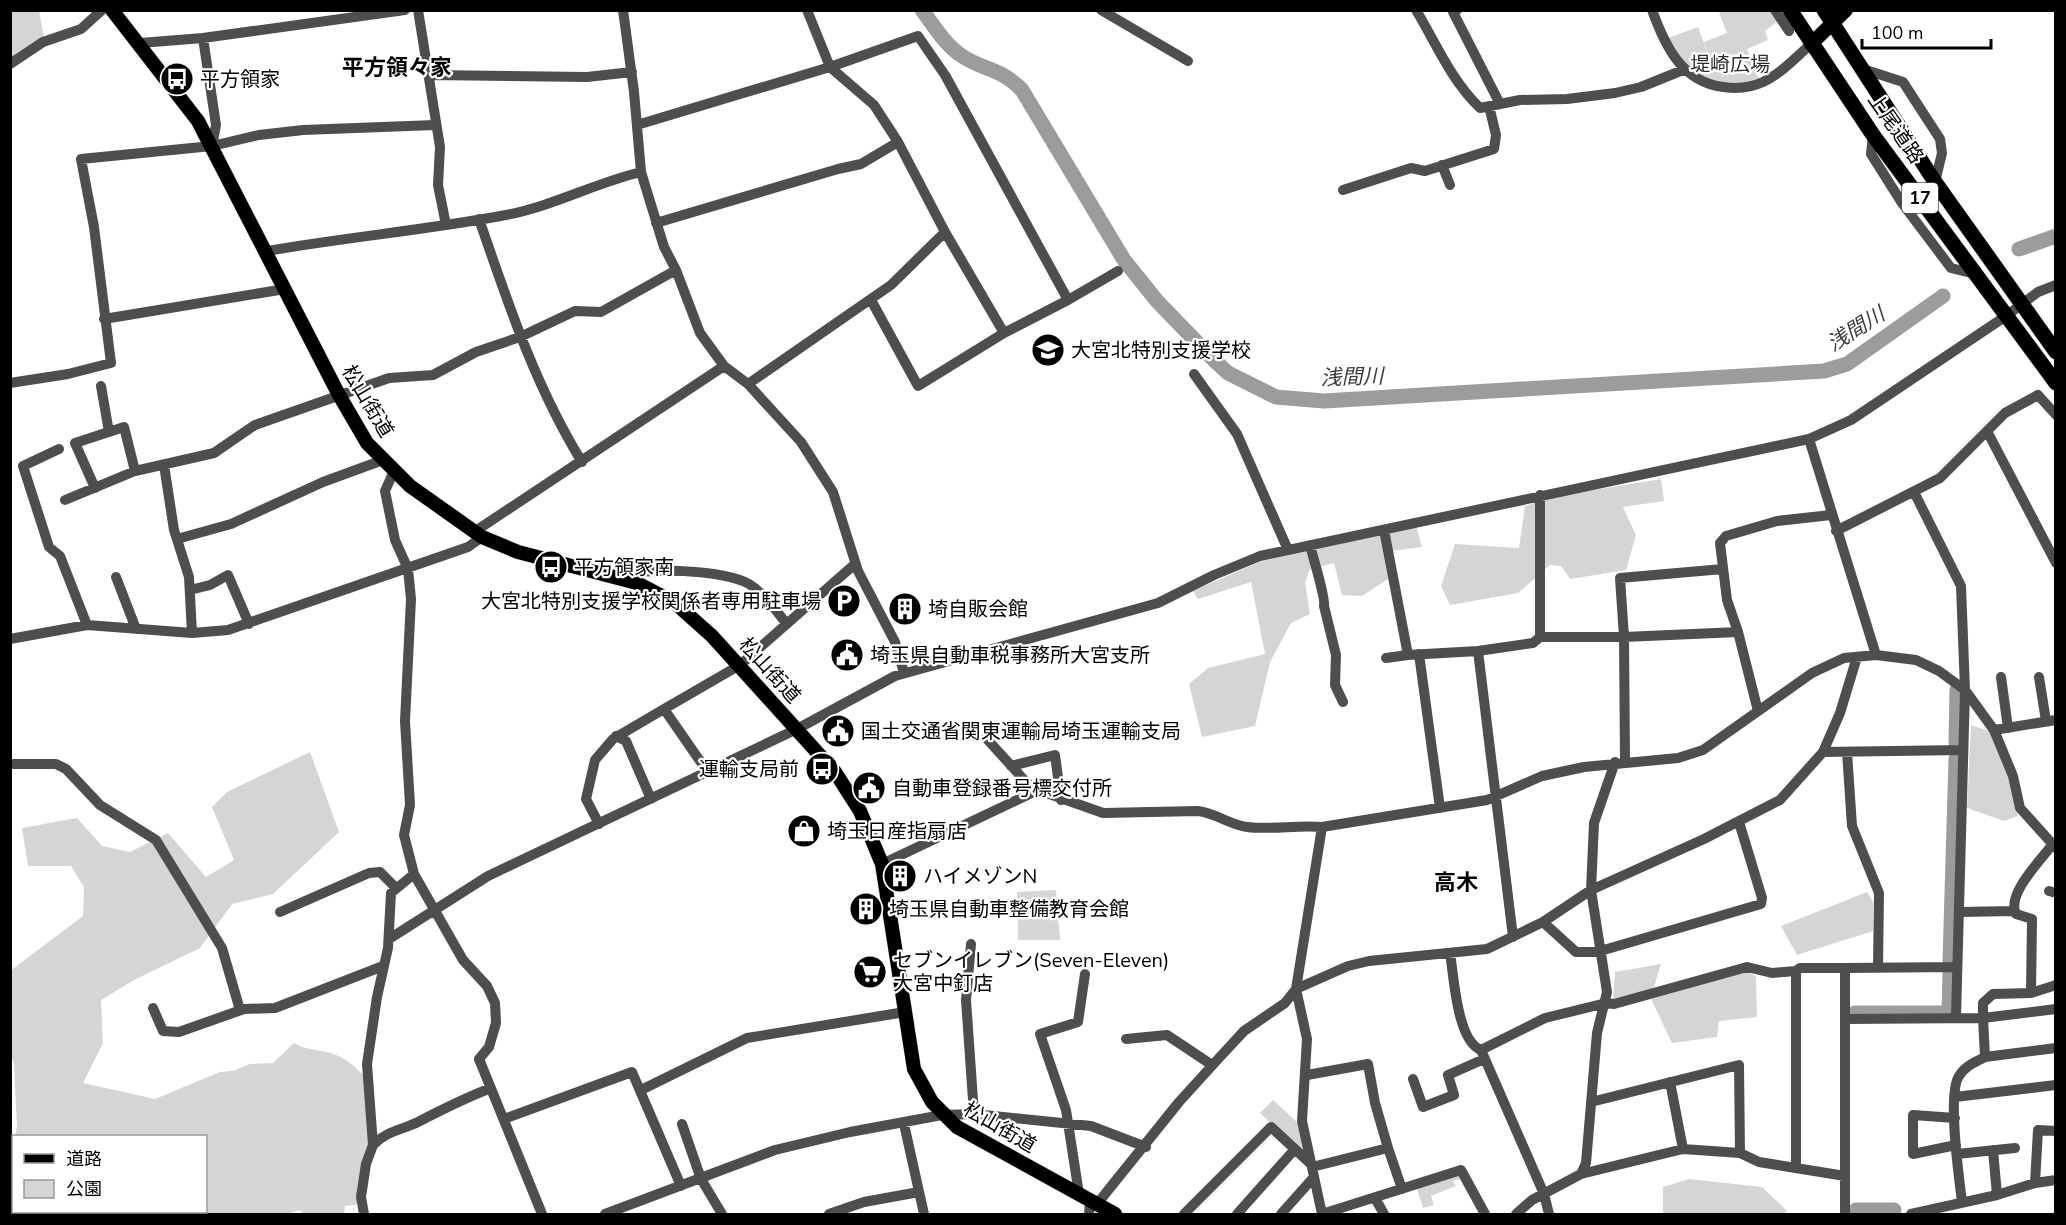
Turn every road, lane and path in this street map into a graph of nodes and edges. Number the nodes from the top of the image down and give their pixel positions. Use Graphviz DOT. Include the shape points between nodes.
graph roads {
  1 [pos="102,10"];
  2 [pos="112,10"];
  3 [pos="405,10"];
  4 [pos="418,10"];
  5 [pos="623,10"];
  6 [pos="807,10"];
  7 [pos="1416,10"];
  8 [pos="1457,10"];
  9 [pos="1652,10"];
  10 [pos="1775,10"];
  11 [pos="1790,10"];
  12 [pos="1824,10"];
  13 [pos="1846,10"];
  14 [pos="1105,12"];
  15 [pos="340,15"];
  16 [pos="1833,24"];
  17 [pos="1789,31"];
  18 [pos="203,38"];
  19 [pos="140,43"];
  20 [pos="1811,44"];
  21 [pos="1188,62"];
  22 [pos="10,64"];
  23 [pos="830,67"];
  24 [pos="1863,69"];
  25 [pos="1683,70"];
  26 [pos="632,72"];
  27 [pos="429,75"];
  28 [pos="1495,105"];
  29 [pos="435,125"];
  30 [pos="637,125"];
  31 [pos="898,142"];
  32 [pos="212,146"];
  33 [pos="1442,165"];
  34 [pos="641,172"];
  35 [pos="1935,182"];
  36 [pos="1450,185"];
  37 [pos="1344,190"];
  38 [pos="479,219"];
  39 [pos="656,223"];
  40 [pos="446,225"];
  41 [pos="945,232"];
  42 [pos="267,251"];
  43 [pos="676,270"];
  44 [pos="1118,271"];
  45 [pos="2055,285"];
  46 [pos="285,289"];
  47 [pos="871,300"];
  48 [pos="1068,300"];
  49 [pos="2021,306"];
  50 [pos="2007,316"];
  51 [pos="104,319"];
  52 [pos="1004,333"];
  53 [pos="520,338"];
  54 [pos="2055,352"];
  55 [pos="724,366"];
  56 [pos="1194,374"];
  57 [pos="10,383"];
  58 [pos="2055,383"];
  59 [pos="748,384"];
  60 [pos="101,386"];
  61 [pos="339,395"];
  62 [pos="2055,415"];
  63 [pos="1987,431"];
  64 [pos="109,432"];
  65 [pos="1809,439"];
  66 [pos="59,449"];
  67 [pos="383,460"];
  68 [pos="582,462"];
  69 [pos="164,465"];
  70 [pos="135,471"];
  71 [pos="394,471"];
  72 [pos="95,488"];
  73 [pos="1914,492"];
  74 [pos="1540,495"];
  75 [pos="65,500"];
  76 [pos="1831,515"];
  77 [pos="1384,531"];
  78 [pos="1836,531"];
  79 [pos="478,535"];
  80 [pos="177,540"];
  81 [pos="1310,545"];
  82 [pos="1288,550"];
  83 [pos="2055,563"];
  84 [pos="855,564"];
  85 [pos="408,569"];
  86 [pos="1723,569"];
  87 [pos="116,577"];
  88 [pos="617,577"];
  89 [pos="190,590"];
  90 [pos="249,624"];
  91 [pos="787,624"];
  92 [pos="87,625"];
  93 [pos="136,629"];
  94 [pos="1738,632"];
  95 [pos="192,633"];
  96 [pos="1540,636"];
  97 [pos="1624,637"];
  98 [pos="10,639"];
  99 [pos="1478,651"];
  100 [pos="1413,655"];
  101 [pos="1876,655"];
  102 [pos="1857,657"];
  103 [pos="1386,658"];
  104 [pos="740,665"];
  105 [pos="904,673"];
  106 [pos="2001,677"];
  107 [pos="2039,677"];
  108 [pos="1965,690"];
  109 [pos="1343,702"];
  110 [pos="664,709"];
  111 [pos="1758,711"];
  112 [pos="2051,720"];
  113 [pos="2008,728"];
  114 [pos="797,729"];
  115 [pos="1994,730"];
  116 [pos="616,736"];
  117 [pos="986,738"];
  118 [pos="1963,750"];
  119 [pos="1823,752"];
  120 [pos="1847,752"];
  121 [pos="1620,762"];
  122 [pos="10,764"];
  123 [pos="1011,766"];
  124 [pos="708,771"];
  125 [pos="1038,790"];
  126 [pos="1496,795"];
  127 [pos="651,799"];
  128 [pos="1061,800"];
  129 [pos="1440,808"];
  130 [pos="1739,822"];
  131 [pos="598,824"];
  132 [pos="1322,827"];
  133 [pos="2054,846"];
  134 [pos="882,864"];
  135 [pos="414,874"];
  136 [pos="395,887"];
  137 [pos="1591,890"];
  138 [pos="435,911"];
  139 [pos="2014,911"];
  140 [pos="280,912"];
  141 [pos="1959,912"];
  142 [pos="1544,922"];
  143 [pos="1513,937"];
  144 [pos="388,939"];
  145 [pos="971,944"];
  146 [pos="1602,950"];
  147 [pos="1450,953"];
  148 [pos="383,966"];
  149 [pos="1957,967"];
  150 [pos="1845,968"];
  151 [pos="1878,968"];
  152 [pos="1796,971"];
  153 [pos="1085,974"];
  154 [pos="2055,985"];
  155 [pos="1296,989"];
  156 [pos="2031,993"];
  157 [pos="1606,1003"];
  158 [pos="153,1008"];
  159 [pos="2055,1009"];
  160 [pos="240,1010"];
  161 [pos="905,1012"];
  162 [pos="1956,1017"];
  163 [pos="1983,1018"];
  164 [pos="1845,1019"];
  165 [pos="1126,1040"];
  166 [pos="2055,1048"];
  167 [pos="1483,1055"];
  168 [pos="1985,1057"];
  169 [pos="1212,1065"];
  170 [pos="1307,1075"];
  171 [pos="1413,1079"];
  172 [pos="1670,1082"];
  173 [pos="2055,1085"];
  174 [pos="491,1088"];
  175 [pos="641,1090"];
  176 [pos="1955,1097"];
  177 [pos="1591,1102"];
  178 [pos="974,1114"];
  179 [pos="942,1115"];
  180 [pos="1955,1118"];
  181 [pos="504,1119"];
  182 [pos="682,1124"];
  183 [pos="904,1124"];
  184 [pos="1069,1124"];
  185 [pos="2055,1131"];
  186 [pos="373,1145"];
  187 [pos="1146,1147"];
  188 [pos="1388,1148"];
  189 [pos="2014,1148"];
  190 [pos="1295,1149"];
  191 [pos="1683,1149"];
  192 [pos="1957,1150"];
  193 [pos="1993,1150"];
  194 [pos="1740,1153"];
  195 [pos="1796,1168"];
  196 [pos="1313,1170"];
  197 [pos="1581,1174"];
  198 [pos="1845,1176"];
  199 [pos="701,1179"];
  200 [pos="2055,1180"];
  201 [pos="2035,1183"];
  202 [pos="681,1186"];
  203 [pos="1402,1189"];
  204 [pos="919,1192"];
  205 [pos="1544,1194"];
  206 [pos="1997,1195"];
  207 [pos="1375,1198"];
  208 [pos="1962,1202"];
  209 [pos="1089,1203"];
  210 [pos="841,1212"];
  211 [pos="364,1215"];
  212 [pos="542,1215"];
  213 [pos="605,1215"];
  214 [pos="722,1215"];
  215 [pos="829,1215"];
  216 [pos="924,1215"];
  217 [pos="1115,1215"];
  218 [pos="1184,1215"];
  219 [pos="1237,1215"];
  220 [pos="1281,1215"];
  221 [pos="1322,1215"];
  222 [pos="1384,1215"];
  223 [pos="1485,1215"];
  224 [pos="1516,1215"];
  225 [pos="1549,1215"];
  226 [pos="1845,1215"];
  227 [pos="1911,1215"];
  1 -- 22 [label="street" via="81,29 43,42"];
  2 -- 19 [label="main road, 松山街道"];
  3 -- 15 [label="street"];
  4 -- 27 [label="street"];
  5 -- 26 [label="street"];
  6 -- 23 [label="street"];
  7 -- 28 [label="street" via="1464,93 1480,108"];
  8 -- 28 [label="street" via="1453,12"];
  9 -- 25 [label="street" via="1660,35"];
  10 -- 17 [label="street"];
  11 -- 20 [label="highway, 上尾道路 / 17"];
  12 -- 16 [label="highway, 上尾道路 / 17"];
  13 -- 16 [label="main road"];
  14 -- 21 [label="street"];
  15 -- 18 [label="street"];
  16 -- 20 [label="main road"];
  16 -- 24 [label="highway, 上尾道路 / 17"];
  18 -- 19 [label="street"];
  18 -- 32 [label="street" via="216,125"];
  19 -- 32 [label="main road, 松山街道" via="180,94"];
  20 -- 25 [label="street" via="1763,82 1737,89 1707,85"];
  20 -- 50 [label="highway, 上尾道路 / 17"];
  23 -- 30 [label="street"];
  23 -- 31 [label="street" via="873,105"];
  23 -- 48 [label="street" via="918,36 945,75"];
  24 -- 35 [label="highway, 上尾道路 / 17"];
  24 -- 35 [label="street" via="1903,82 1940,139 1942,153"];
  25 -- 28 [label="street" via="1615,93"];
  26 -- 27 [label="street" via="587,78"];
  26 -- 30 [label="street"];
  27 -- 29 [label="street"];
  28 -- 33 [label="street" via="1494,149"];
  29 -- 32 [label="street" via="303,130"];
  29 -- 40 [label="street" via="440,147 438,185"];
  30 -- 34 [label="street"];
  31 -- 39 [label="street" via="861,164"];
  31 -- 41 [label="street"];
  32 -- 42 [label="main road, 松山街道"];
  32 -- 51 [label="street" via="81,159 94,227"];
  33 -- 36 [label="street"];
  33 -- 37 [label="street" via="1425,171 1411,168"];
  34 -- 38 [label="street" via="519,212"];
  34 -- 39 [label="street"];
  35 -- 49 [label="highway, 上尾道路 / 17"];
  38 -- 40 [label="street"];
  38 -- 53 [label="street"];
  39 -- 43 [label="street"];
  40 -- 42 [label="street"];
  41 -- 47 [label="street"];
  41 -- 52 [label="street"];
  42 -- 46 [label="main road, 松山街道"];
  43 -- 53 [label="street" via="601,312 575,311"];
  43 -- 55 [label="street" via="700,333"];
  44 -- 48 [label="street"];
  45 -- 49 [label="street"];
  46 -- 51 [label="street"];
  46 -- 61 [label="main road, 松山街道"];
  47 -- 52 [label="street" via="918,386"];
  47 -- 59 [label="street"];
  48 -- 52 [label="street"];
  49 -- 50 [label="street"];
  49 -- 54 [label="highway, 上尾道路 / 17"];
  50 -- 58 [label="highway, 上尾道路 / 17"];
  50 -- 65 [label="street" via="1851,420"];
  51 -- 57 [label="street" via="111,363"];
  53 -- 61 [label="street" via="476,352 433,375 389,378"];
  53 -- 68 [label="street" via="545,396"];
  55 -- 59 [label="street"];
  55 -- 68 [label="street"];
  56 -- 82 [label="street" via="1237,434"];
  59 -- 84 [label="street" via="801,442 833,492"];
  60 -- 64 [label="street"];
  61 -- 67 [label="main road, 松山街道" via="367,443"];
  61 -- 69 [label="street" via="255,425 214,453"];
  62 -- 63 [label="street" via="2038,395 2004,413"];
  63 -- 73 [label="street" via="1940,478"];
  63 -- 83 [label="street"];
  64 -- 70 [label="street" via="124,427"];
  64 -- 72 [label="street" via="75,443"];
  65 -- 74 [label="street"];
  65 -- 76 [label="street"];
  66 -- 92 [label="street" via="23,465 49,546 60,556"];
  67 -- 71 [label="main road, 松山街道"];
  67 -- 80 [label="street" via="323,482 231,524"];
  68 -- 79 [label="street"];
  69 -- 70 [label="street"];
  69 -- 80 [label="street"];
  70 -- 72 [label="street"];
  71 -- 79 [label="main road, 松山街道"];
  71 -- 85 [label="street" via="385,491 395,540"];
  72 -- 75 [label="street"];
  73 -- 78 [label="street"];
  73 -- 108 [label="street" via="1961,586"];
  74 -- 77 [label="street"];
  74 -- 96 [label="street"];
  76 -- 78 [label="street"];
  76 -- 86 [label="street" via="1777,521 1726,537 1720,543"];
  77 -- 81 [label="street"];
  77 -- 100 [label="street"];
  78 -- 101 [label="street"];
  79 -- 85 [label="street" via="468,547"];
  79 -- 88 [label="main road, 松山街道" via="518,552"];
  80 -- 89 [label="street"];
  81 -- 82 [label="street"];
  81 -- 109 [label="street" via="1326,600 1324,606 1336,655 1335,685"];
  82 -- 105 [label="street" via="1241,562 1158,603"];
  84 -- 91 [label="street"];
  84 -- 105 [label="street" via="868,596 895,642"];
  85 -- 90 [label="street"];
  85 -- 135 [label="street" via="411,599 405,721 410,805 404,835"];
  86 -- 94 [label="street" via="1727,600"];
  86 -- 97 [label="street" via="1620,578"];
  87 -- 93 [label="street"];
  88 -- 91 [label="street" via="634,572 729,577 754,588"];
  88 -- 104 [label="main road, 松山街道" via="656,591 675,603"];
  89 -- 90 [label="street" via="228,575"];
  89 -- 95 [label="street"];
  90 -- 95 [label="street"];
  91 -- 104 [label="street"];
  92 -- 93 [label="street"];
  92 -- 98 [label="street"];
  93 -- 95 [label="street"];
  94 -- 97 [label="street"];
  94 -- 111 [label="street"];
  96 -- 97 [label="street"];
  96 -- 99 [label="street" via="1533,643"];
  97 -- 121 [label="street"];
  99 -- 100 [label="street"];
  99 -- 126 [label="street"];
  100 -- 103 [label="street"];
  100 -- 129 [label="street"];
  101 -- 102 [label="street"];
  101 -- 108 [label="street" via="1916,660 1940,671"];
  102 -- 111 [label="street" via="1821,668"];
  102 -- 119 [label="street" via="1840,714"];
  104 -- 110 [label="street"];
  104 -- 114 [label="main road, 松山街道"];
  105 -- 114 [label="street"];
  106 -- 113 [label="street"];
  107 -- 112 [label="street"];
  108 -- 115 [label="street"];
  108 -- 118 [label="street"];
  110 -- 116 [label="street"];
  110 -- 124 [label="street"];
  111 -- 121 [label="street" via="1702,750 1678,758"];
  112 -- 113 [label="street"];
  113 -- 115 [label="street"];
  114 -- 124 [label="street"];
  114 -- 134 [label="main road, 松山街道" via="850,794"];
  115 -- 133 [label="street" via="2013,776 2020,808"];
  116 -- 127 [label="street" via="627,741"];
  116 -- 131 [label="street" via="595,760 588,783 586,799"];
  117 -- 123 [label="street"];
  118 -- 120 [label="street"];
  118 -- 141 [label="street"];
  119 -- 120 [label="street"];
  119 -- 130 [label="street" via="1780,800"];
  120 -- 151 [label="street" via="1852,826 1879,893"];
  121 -- 126 [label="street" via="1542,776"];
  121 -- 137 [label="street" via="1594,822"];
  122 -- 160 [label="street" via="56,764 100,806 156,840 222,948"];
  123 -- 125 [label="street"];
  123 -- 128 [label="street" via="1055,754"];
  124 -- 127 [label="street"];
  125 -- 128 [label="street"];
  125 -- 134 [label="street"];
  126 -- 129 [label="street"];
  126 -- 143 [label="street"];
  127 -- 131 [label="street"];
  128 -- 132 [label="street" via="1103,813 1213,812 1243,827"];
  129 -- 132 [label="street"];
  130 -- 137 [label="street"];
  130 -- 146 [label="street" via="1761,904"];
  131 -- 138 [label="street" via="488,876"];
  132 -- 155 [label="street"];
  133 -- 139 [label="street" via="2035,864 2016,896"];
  134 -- 161 [label="main road, 松山街道"];
  135 -- 136 [label="street"];
  135 -- 138 [label="street"];
  136 -- 140 [label="street" via="380,872 369,873"];
  136 -- 144 [label="street" via="391,893"];
  137 -- 142 [label="street"];
  137 -- 146 [label="street"];
  138 -- 144 [label="street"];
  138 -- 174 [label="street" via="463,960 487,987 495,1003 496,1023 489,1047 479,1059"];
  139 -- 141 [label="street"];
  139 -- 156 [label="street" via="2032,919"];
  141 -- 149 [label="street"];
  142 -- 143 [label="street"];
  142 -- 146 [label="street" via="1576,952"];
  143 -- 147 [label="street" via="1487,949"];
  144 -- 148 [label="street"];
  145 -- 178 [label="street" via="966,1000"];
  146 -- 157 [label="street"];
  147 -- 155 [label="street" via="1348,966"];
  147 -- 167 [label="street" via="1463,1031 1472,1047"];
  148 -- 160 [label="street" via="275,1008"];
  148 -- 186 [label="street" via="367,1064"];
  149 -- 151 [label="street"];
  149 -- 162 [label="street"];
  150 -- 151 [label="street"];
  150 -- 152 [label="street"];
  150 -- 164 [label="street"];
  152 -- 157 [label="street" via="1772,973 1747,967"];
  152 -- 195 [label="street"];
  153 -- 184 [label="street" via="1078,1022 1040,1034"];
  154 -- 156 [label="street"];
  155 -- 169 [label="street" via="1285,1003 1244,1031"];
  155 -- 170 [label="street" via="1307,1039"];
  156 -- 163 [label="street" via="1993,994 1983,1003"];
  157 -- 167 [label="street" via="1545,1018"];
  157 -- 177 [label="street" via="1597,1033"];
  158 -- 160 [label="street" via="163,1031 178,1032"];
  159 -- 163 [label="street"];
  161 -- 175 [label="street" via="747,1038"];
  161 -- 179 [label="main road, 松山街道" via="915,1069"];
  162 -- 163 [label="street"];
  162 -- 164 [label="street"];
  163 -- 168 [label="street"];
  164 -- 198 [label="street"];
  165 -- 169 [label="street" via="1167,1035"];
  166 -- 168 [label="street"];
  167 -- 171 [label="street" via="1448,1075 1454,1095 1423,1107"];
  167 -- 205 [label="street"];
  168 -- 176 [label="street" via="1959,1076"];
  169 -- 187 [label="street"];
  170 -- 188 [label="street" via="1368,1064"];
  170 -- 196 [label="street" via="1302,1121"];
  172 -- 177 [label="street"];
  172 -- 191 [label="street"];
  172 -- 194 [label="street" via="1739,1065"];
  173 -- 176 [label="street"];
  174 -- 181 [label="street"];
  174 -- 186 [label="street" via="383,1135"];
  175 -- 181 [label="street" via="632,1072"];
  175 -- 202 [label="street"];
  176 -- 180 [label="street"];
  177 -- 197 [label="street" via="1586,1163"];
  178 -- 179 [label="street"];
  178 -- 184 [label="street"];
  179 -- 183 [label="street"];
  179 -- 209 [label="main road, 松山街道"];
  180 -- 192 [label="street"];
  180 -- 192 [label="street" via="1913,1115 1913,1154"];
  181 -- 212 [label="street"];
  182 -- 199 [label="street"];
  183 -- 199 [label="street" via="775,1150"];
  183 -- 204 [label="street"];
  184 -- 187 [label="street" via="1113,1132"];
  184 -- 209 [label="street"];
  185 -- 201 [label="street" via="2038,1130"];
  186 -- 211 [label="street" via="361,1197"];
  187 -- 209 [label="street"];
  188 -- 196 [label="street"];
  188 -- 203 [label="street"];
  189 -- 193 [label="street"];
  190 -- 196 [label="street"];
  190 -- 218 [label="street" via="1270,1127"];
  190 -- 219 [label="street"];
  191 -- 194 [label="street"];
  191 -- 197 [label="street"];
  192 -- 193 [label="street"];
  192 -- 208 [label="street"];
  193 -- 206 [label="street"];
  194 -- 195 [label="street" via="1760,1162"];
  195 -- 198 [label="street"];
  196 -- 220 [label="street"];
  196 -- 221 [label="street"];
  197 -- 205 [label="street"];
  198 -- 226 [label="street"];
  199 -- 202 [label="street"];
  199 -- 214 [label="street"];
  200 -- 201 [label="street"];
  201 -- 206 [label="street"];
  202 -- 213 [label="street"];
  203 -- 207 [label="street"];
  203 -- 223 [label="street" via="1461,1170"];
  204 -- 210 [label="street" via="864,1202"];
  204 -- 216 [label="street"];
  205 -- 224 [label="street"];
  205 -- 225 [label="street"];
  206 -- 208 [label="street"];
  207 -- 221 [label="street"];
  207 -- 222 [label="street"];
  208 -- 227 [label="street"];
  209 -- 217 [label="main road, 松山街道"];
  210 -- 215 [label="street"];
}
